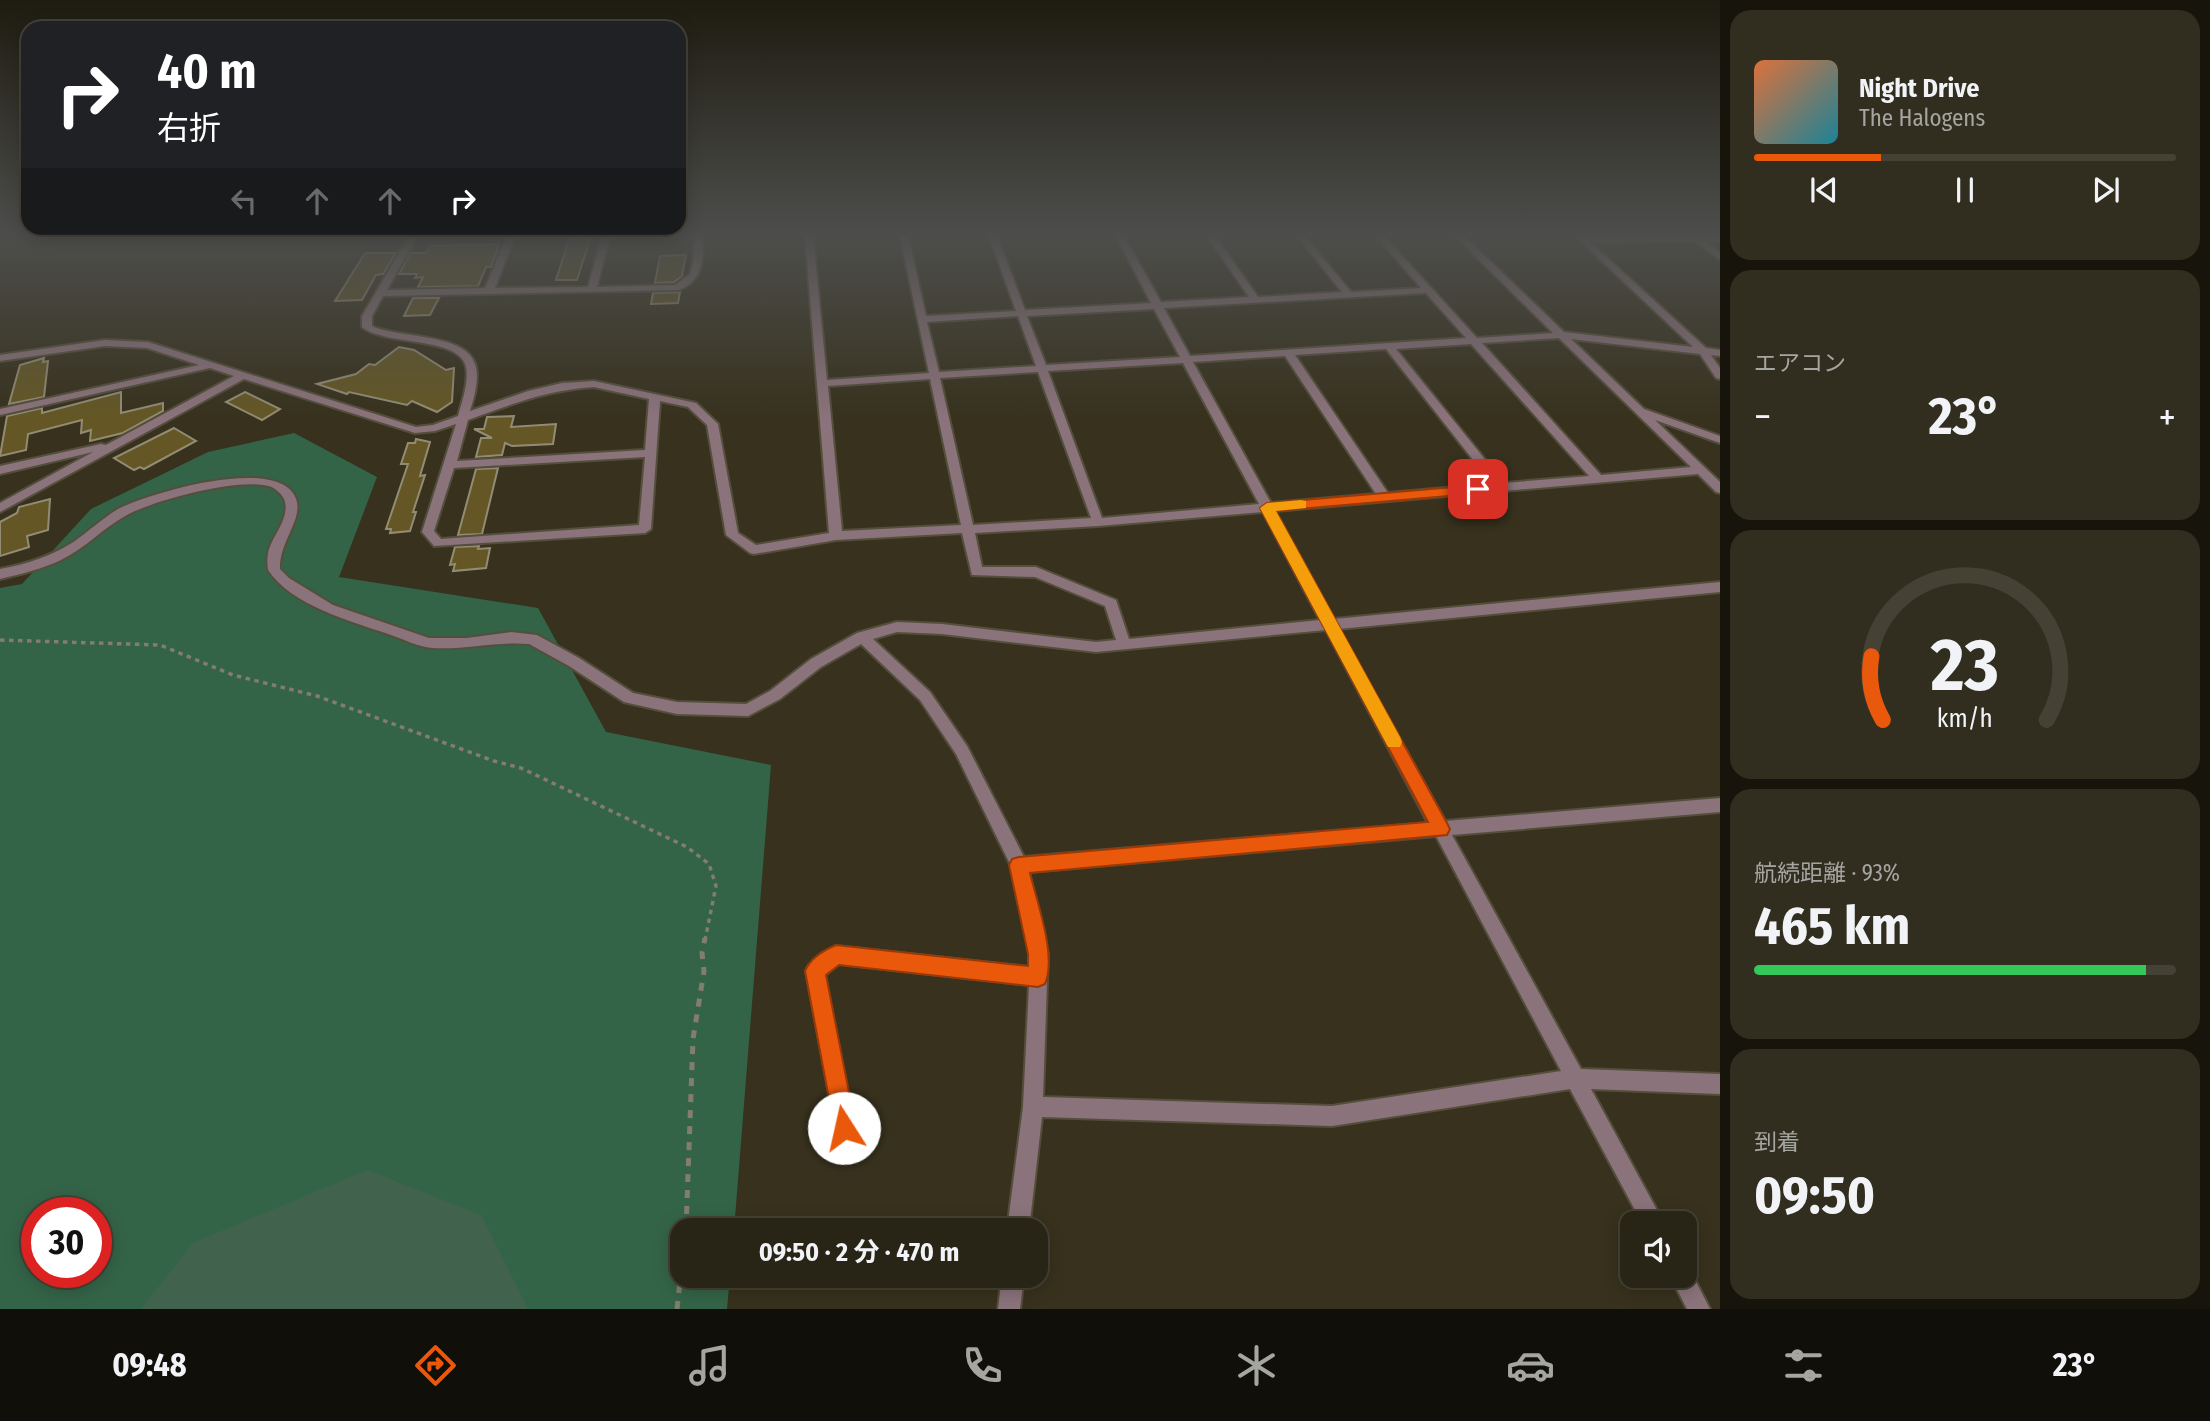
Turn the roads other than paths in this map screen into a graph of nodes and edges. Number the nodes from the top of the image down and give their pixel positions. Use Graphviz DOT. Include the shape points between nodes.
graph roads {
  1 [pos="379,297"];
  2 [pos="814,297"];
  3 [pos="917,297"];
  4 [pos="1015,297"];
  5 [pos="1153,297"];
  6 [pos="1253,297"];
  7 [pos="1310,297"];
  8 [pos="1435,297"];
  9 [pos="1523,297"];
  10 [pos="1645,297"];
  11 [pos="1255,300"];
  12 [pos="1158,306"];
  13 [pos="1021,314"];
  14 [pos="922,319"];
  15 [pos="1562,335"];
  16 [pos="1474,341"];
  17 [pos="1388,346"];
  18 [pos="1703,351"];
  19 [pos="1288,353"];
  20 [pos="1720,353"];
  21 [pos="0,358"];
  22 [pos="1187,359"];
  23 [pos="211,365"];
  24 [pos="1041,369"];
  25 [pos="243,375"];
  26 [pos="934,376"];
  27 [pos="1720,376"];
  28 [pos="822,383"];
  29 [pos="655,396"];
  30 [pos="1639,411"];
  31 [pos="0,412"];
  32 [pos="463,417"];
  33 [pos="1720,440"];
  34 [pos="118,443"];
  35 [pos="651,453"];
  36 [pos="449,465"];
  37 [pos="0,470"];
  38 [pos="1701,470"];
  39 [pos="1598,479"];
  40 [pos="1501,487"];
  41 [pos="1720,489"];
  42 [pos="1385,498"];
  43 [pos="0,508"];
  44 [pos="1267,508"];
  45 [pos="1098,522"];
  46 [pos="967,529"];
  47 [pos="836,536"];
  48 [pos="0,574"];
  49 [pos="1720,587"];
  50 [pos="1330,625"];
  51 [pos="862,637"];
  52 [pos="1124,645"];
  53 [pos="1720,806"];
  54 [pos="1441,829"];
  55 [pos="1019,865"];
  56 [pos="1038,977"];
  57 [pos="1575,1079"];
  58 [pos="1720,1084"];
  59 [pos="1032,1107"];
  60 [pos="844,1128"];
  61 [pos="1646,1211"];
  62 [pos="1019,1218"];
  63 [pos="1012,1288"];
  64 [pos="1688,1288"];
  65 [pos="1009,1309"];
  66 [pos="1699,1309"];
  1 -- 32 [label="street" via="367,316 368,327 394,339 450,347 471,365"];
  2 -- 28 [label="street"];
  3 -- 14 [label="street"];
  4 -- 13 [label="street"];
  5 -- 12 [label="street"];
  6 -- 11 [label="street"];
  7 -- 11 [label="street"];
  8 -- 16 [label="street"];
  9 -- 15 [label="street"];
  10 -- 18 [label="street"];
  11 -- 12 [label="street"];
  12 -- 13 [label="street"];
  12 -- 22 [label="street"];
  13 -- 14 [label="street"];
  13 -- 24 [label="street"];
  14 -- 26 [label="street"];
  15 -- 16 [label="street"];
  15 -- 18 [label="street"];
  15 -- 30 [label="street"];
  16 -- 17 [label="street"];
  16 -- 39 [label="street"];
  17 -- 19 [label="street"];
  17 -- 40 [label="street"];
  18 -- 20 [label="street"];
  18 -- 27 [label="street"];
  19 -- 22 [label="street"];
  19 -- 42 [label="street"];
  21 -- 23 [label="street" via="127,342"];
  22 -- 24 [label="street"];
  22 -- 44 [label="street"];
  23 -- 25 [label="street"];
  23 -- 31 [label="street"];
  24 -- 26 [label="street"];
  24 -- 45 [label="street"];
  25 -- 32 [label="street" via="415,430"];
  25 -- 34 [label="street"];
  26 -- 28 [label="street"];
  26 -- 46 [label="street"];
  28 -- 47 [label="street"];
  29 -- 32 [label="street" via="594,384 562,386"];
  29 -- 35 [label="street"];
  29 -- 47 [label="street" via="692,405 712,424 732,535 754,550"];
  30 -- 33 [label="street"];
  30 -- 38 [label="street"];
  32 -- 36 [label="street"];
  34 -- 37 [label="street"];
  34 -- 43 [label="street"];
  35 -- 36 [label="street"];
  35 -- 36 [label="street" via="645,529 438,543 428,532"];
  38 -- 39 [label="street"];
  38 -- 41 [label="street"];
  39 -- 40 [label="street"];
  40 -- 42 [label="street"];
  42 -- 44 [label="street"];
  44 -- 45 [label="street"];
  44 -- 50 [label="street"];
  45 -- 46 [label="street"];
  46 -- 47 [label="street"];
  46 -- 52 [label="street" via="977,572 1036,572 1111,603"];
  48 -- 51 [label="street" via="66,552 147,502 199,489 270,482 285,491 291,504 274,554 274,570 328,608 429,643 532,639 629,698 677,708 748,710"];
  49 -- 50 [label="street"];
  50 -- 52 [label="street"];
  50 -- 54 [label="street"];
  51 -- 52 [label="street" via="897,627 1096,647"];
  51 -- 55 [label="street" via="925,696 962,750"];
  53 -- 54 [label="street"];
  54 -- 55 [label="street"];
  54 -- 57 [label="street"];
  55 -- 56 [label="street" via="1039,954"];
  56 -- 59 [label="street"];
  56 -- 60 [label="street" via="836,955 815,971"];
  57 -- 58 [label="street"];
  57 -- 59 [label="street" via="1332,1116"];
  57 -- 61 [label="street"];
  59 -- 62 [label="street"];
  63 -- 65 [label="street"];
  64 -- 66 [label="street"];
}
